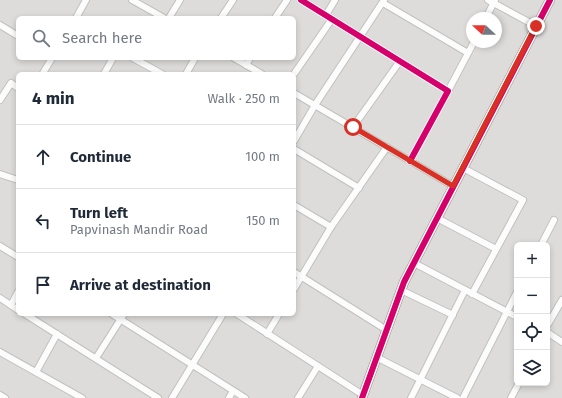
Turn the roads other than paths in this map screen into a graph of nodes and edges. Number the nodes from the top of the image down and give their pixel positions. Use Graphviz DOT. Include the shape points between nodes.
graph roads {
  1 [pos="86,0"];
  2 [pos="132,0"];
  3 [pos="180,0"];
  4 [pos="233,0"];
  5 [pos="286,0"];
  6 [pos="301,0"];
  7 [pos="335,0"];
  8 [pos="550,0"];
  9 [pos="383,1"];
  10 [pos="492,1"];
  11 [pos="488,12"];
  12 [pos="77,16"];
  13 [pos="160,16"];
  14 [pos="170,16"];
  15 [pos="222,16"];
  16 [pos="276,16"];
  17 [pos="329,17"];
  18 [pos="0,25"];
  19 [pos="536,26"];
  20 [pos="16,35"];
  21 [pos="361,37"];
  22 [pos="471,48"];
  23 [pos="468,53"];
  24 [pos="51,60"];
  25 [pos="112,60"];
  26 [pos="137,60"];
  27 [pos="194,60"];
  28 [pos="237,60"];
  29 [pos="249,60"];
  30 [pos="400,61"];
  31 [pos="246,65"];
  32 [pos="44,72"];
  33 [pos="105,72"];
  34 [pos="158,72"];
  35 [pos="187,72"];
  36 [pos="258,72"];
  37 [pos="295,72"];
  38 [pos="16,87"];
  39 [pos="448,91"];
  40 [pos="296,94"];
  41 [pos="0,100"];
  42 [pos="314,105"];
  43 [pos="353,127"];
  44 [pos="296,137"];
  45 [pos="387,147"];
  46 [pos="296,150"];
  47 [pos="410,161"];
  48 [pos="463,168"];
  49 [pos="0,174"];
  50 [pos="16,179"];
  51 [pos="453,186"];
  52 [pos="359,188"];
  53 [pos="296,206"];
  54 [pos="437,218"];
  55 [pos="554,220"];
  56 [pos="331,227"];
  57 [pos="543,242"];
  58 [pos="1,248"];
  59 [pos="496,249"];
  60 [pos="16,256"];
  61 [pos="414,263"];
  62 [pos="296,273"];
  63 [pos="301,277"];
  64 [pos="296,286"];
  65 [pos="401,290"];
  66 [pos="465,290"];
  67 [pos="472,294"];
  68 [pos="16,296"];
  69 [pos="0,298"];
  70 [pos="514,298"];
  71 [pos="562,300"];
  72 [pos="11,305"];
  73 [pos="16,309"];
  74 [pos="507,312"];
  75 [pos="453,315"];
  76 [pos="514,315"];
  77 [pos="28,316"];
  78 [pos="222,316"];
  79 [pos="240,316"];
  80 [pos="278,316"];
  81 [pos="122,317"];
  82 [pos="550,321"];
  83 [pos="385,329"];
  84 [pos="57,334"];
  85 [pos="267,334"];
  86 [pos="550,334"];
  87 [pos="562,342"];
  88 [pos="0,352"];
  89 [pos="376,357"];
  90 [pos="96,358"];
  91 [pos="192,364"];
  92 [pos="318,366"];
  93 [pos="36,372"];
  94 [pos="420,379"];
  95 [pos="517,386"];
  96 [pos="233,391"];
  97 [pos="0,395"];
  98 [pos="362,397"];
  99 [pos="5,398"];
  100 [pos="82,398"];
  101 [pos="158,398"];
  102 [pos="172,398"];
  103 [pos="229,398"];
  104 [pos="245,398"];
  105 [pos="298,398"];
  106 [pos="411,398"];
  107 [pos="457,398"];
  108 [pos="463,398"];
  109 [pos="511,398"];
  1 -- 12 [label="street"];
  2 -- 13 [label="street"];
  3 -- 14 [label="street"];
  4 -- 15 [label="street"];
  5 -- 16 [label="street"];
  6 -- 17 [label="street"];
  7 -- 17 [label="street"];
  8 -- 19 [label="street"];
  9 -- 21 [label="street"];
  9 -- 23 [label="street"];
  10 -- 11 [label="street"];
  10 -- 19 [label="street"];
  17 -- 21 [label="street"];
  17 -- 37 [label="street"];
  18 -- 20 [label="street"];
  19 -- 48 [label="street"];
  21 -- 30 [label="street"];
  21 -- 42 [label="street"];
  22 -- 23 [label="street"];
  23 -- 39 [label="street"];
  24 -- 32 [label="street"];
  25 -- 33 [label="street"];
  26 -- 34 [label="street"];
  27 -- 35 [label="street"];
  28 -- 31 [label="street"];
  29 -- 31 [label="street"];
  30 -- 39 [label="street"];
  30 -- 43 [label="street"];
  31 -- 36 [label="street"];
  38 -- 41 [label="street" via="11,83"];
  39 -- 47 [label="street"];
  40 -- 42 [label="street"];
  42 -- 43 [label="street"];
  42 -- 44 [label="street"];
  43 -- 45 [label="street"];
  45 -- 47 [label="street"];
  45 -- 52 [label="street"];
  46 -- 52 [label="street"];
  47 -- 51 [label="street"];
  48 -- 51 [label="street"];
  48 -- 59 [label="street" via="523,200"];
  49 -- 50 [label="street"];
  51 -- 54 [label="street"];
  52 -- 56 [label="street"];
  53 -- 56 [label="street"];
  54 -- 59 [label="street"];
  54 -- 61 [label="street"];
  55 -- 57 [label="street"];
  56 -- 63 [label="street"];
  58 -- 60 [label="street"];
  59 -- 67 [label="street"];
  61 -- 65 [label="street"];
  61 -- 66 [label="street"];
  62 -- 63 [label="street"];
  63 -- 64 [label="street"];
  63 -- 83 [label="street"];
  65 -- 75 [label="street"];
  65 -- 83 [label="street"];
  66 -- 67 [label="street"];
  66 -- 75 [label="street"];
  67 -- 74 [label="street"];
  68 -- 72 [label="street"];
  69 -- 72 [label="street"];
  70 -- 74 [label="street"];
  71 -- 82 [label="street"];
  72 -- 73 [label="street"];
  74 -- 76 [label="street"];
  74 -- 108 [label="street"];
  75 -- 94 [label="street"];
  77 -- 84 [label="street"];
  78 -- 91 [label="street"];
  79 -- 85 [label="street"];
  80 -- 85 [label="street"];
  81 -- 90 [label="street"];
  81 -- 91 [label="street"];
  83 -- 89 [label="street"];
  84 -- 90 [label="street"];
  84 -- 93 [label="street"];
  85 -- 92 [label="street"];
  86 -- 87 [label="street"];
  88 -- 93 [label="street"];
  89 -- 94 [label="street"];
  89 -- 98 [label="street"];
  90 -- 101 [label="street"];
  91 -- 96 [label="street"];
  91 -- 102 [label="street"];
  92 -- 98 [label="street"];
  92 -- 105 [label="street"];
  93 -- 100 [label="street"];
  94 -- 106 [label="street"];
  94 -- 107 [label="street"];
  95 -- 109 [label="street"];
  96 -- 103 [label="street"];
  96 -- 104 [label="street"];
  97 -- 99 [label="street"];
}
